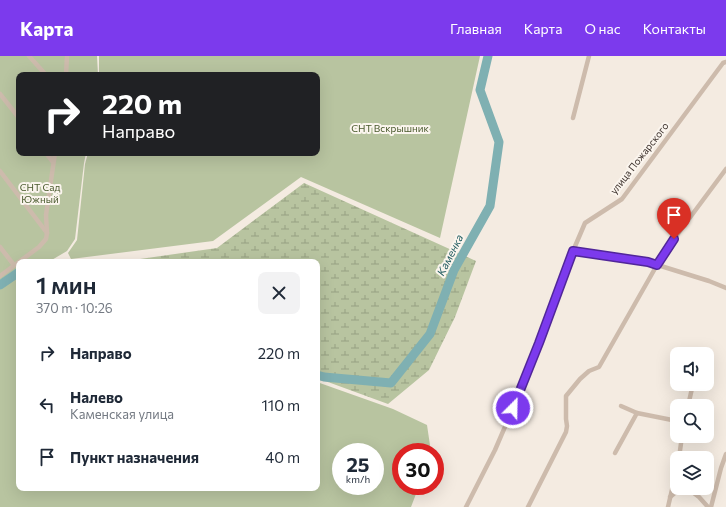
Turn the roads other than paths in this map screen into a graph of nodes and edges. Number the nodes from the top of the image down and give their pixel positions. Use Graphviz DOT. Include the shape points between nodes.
graph roads {
  1 [pos="29,56"];
  2 [pos="67,56"];
  3 [pos="589,56"];
  4 [pos="726,62"];
  5 [pos="43,72"];
  6 [pos="66,72"];
  7 [pos="0,94"];
  8 [pos="16,114"];
  9 [pos="573,118"];
  10 [pos="48,156"];
  11 [pos="54,156"];
  12 [pos="53,162"];
  13 [pos="726,170"];
  14 [pos="0,171"];
  15 [pos="47,233"];
  16 [pos="0,247"];
  17 [pos="573,251"];
  18 [pos="22,259"];
  19 [pos="14,265"];
  20 [pos="657,265"];
  21 [pos="0,276"];
  22 [pos="726,288"];
  23 [pos="621,406"];
  24 [pos="637,413"];
  25 [pos="670,420"];
  26 [pos="615,454"];
  27 [pos="726,454"];
  28 [pos="672,495"];
  29 [pos="696,495"];
  30 [pos="670,497"];
  31 [pos="466,507"];
  32 [pos="528,507"];
  33 [pos="668,507"];
  34 [pos="710,507"];
  1 -- 5 [label="street"];
  2 -- 6 [label="street"];
  3 -- 9 [label="street"];
  4 -- 17 [label="street, улица Пожарского" via="622,199 585,223"];
  7 -- 8 [label="street"];
  10 -- 12 [label="street"];
  11 -- 12 [label="street"];
  12 -- 15 [label="street" via="46,215"];
  13 -- 20 [label="street"];
  14 -- 15 [label="street"];
  15 -- 18 [label="street" via="46,239 39,247"];
  16 -- 19 [label="street"];
  17 -- 20 [label="street"];
  17 -- 31 [label="street, улица Пожарского" via="523,385 495,450"];
  19 -- 21 [label="street"];
  20 -- 22 [label="street"];
  20 -- 32 [label="street" via="599,367 580,378 566,396 566,432"];
  23 -- 24 [label="street"];
  24 -- 25 [label="street"];
  24 -- 26 [label="street"];
  27 -- 34 [label="street"];
  28 -- 30 [label="street"];
  29 -- 34 [label="street"];
  30 -- 33 [label="street"];
}
